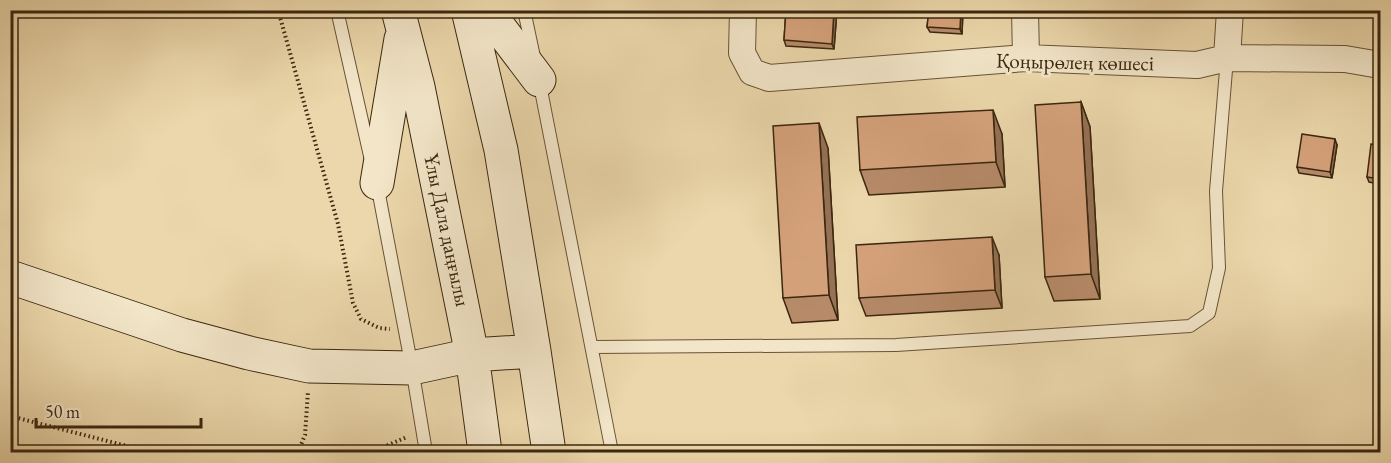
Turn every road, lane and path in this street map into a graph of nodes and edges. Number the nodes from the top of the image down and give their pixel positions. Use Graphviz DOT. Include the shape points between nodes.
graph roads {
  1 [pos="278,10"];
  2 [pos="337,10"];
  3 [pos="468,10"];
  4 [pos="486,10"];
  5 [pos="524,10"];
  6 [pos="742,10"];
  7 [pos="1025,10"];
  8 [pos="1230,10"];
  9 [pos="400,19"];
  10 [pos="1026,57"];
  11 [pos="1227,58"];
  12 [pos="1380,65"];
  13 [pos="539,80"];
  14 [pos="377,183"];
  15 [pos="10,277"];
  16 [pos="405,332"];
  17 [pos="592,347"];
  18 [pos="534,351"];
  19 [pos="472,354"];
  20 [pos="309,366"];
  21 [pos="412,368"];
  22 [pos="10,416"];
  23 [pos="422,430"];
  24 [pos="143,453"];
  25 [pos="298,453"];
  26 [pos="381,453"];
  27 [pos="426,453"];
  28 [pos="485,453"];
  29 [pos="549,453"];
  30 [pos="612,453"];
  1 -- 16 [label="path" via="338,224 353,303 361,319 379,328"];
  2 -- 14 [label="lane"];
  3 -- 18 [label="main road" via="501,150"];
  4 -- 13 [label="main road"];
  5 -- 13 [label="lane"];
  6 -- 10 [label="street, Қоңырөлең көшесі" via="742,53 752,72 769,78"];
  7 -- 10 [label="street"];
  8 -- 11 [label="street"];
  9 -- 14 [label="main road"];
  9 -- 19 [label="main road, Ұлы Дала даңғылы"];
  10 -- 11 [label="street, Қоңырөлең көшесі" via="1197,65"];
  11 -- 12 [label="street, Қоңырөлең көшесі" via="1345,59"];
  11 -- 17 [label="lane" via="1216,191 1219,268 1209,313 1190,326 896,345"];
  13 -- 17 [label="lane"];
  14 -- 16 [label="lane"];
  15 -- 20 [label="main road" via="182,335"];
  16 -- 21 [label="lane"];
  17 -- 30 [label="lane"];
  18 -- 19 [label="main road"];
  18 -- 29 [label="main road"];
  19 -- 21 [label="main road"];
  19 -- 28 [label="main road, Ұлы Дала даңғылы"];
  20 -- 21 [label="main road"];
  20 -- 25 [label="path" via="304,435"];
  21 -- 23 [label="lane"];
  22 -- 24 [label="path"];
  23 -- 26 [label="path" via="388,445"];
  23 -- 27 [label="lane"];
}
